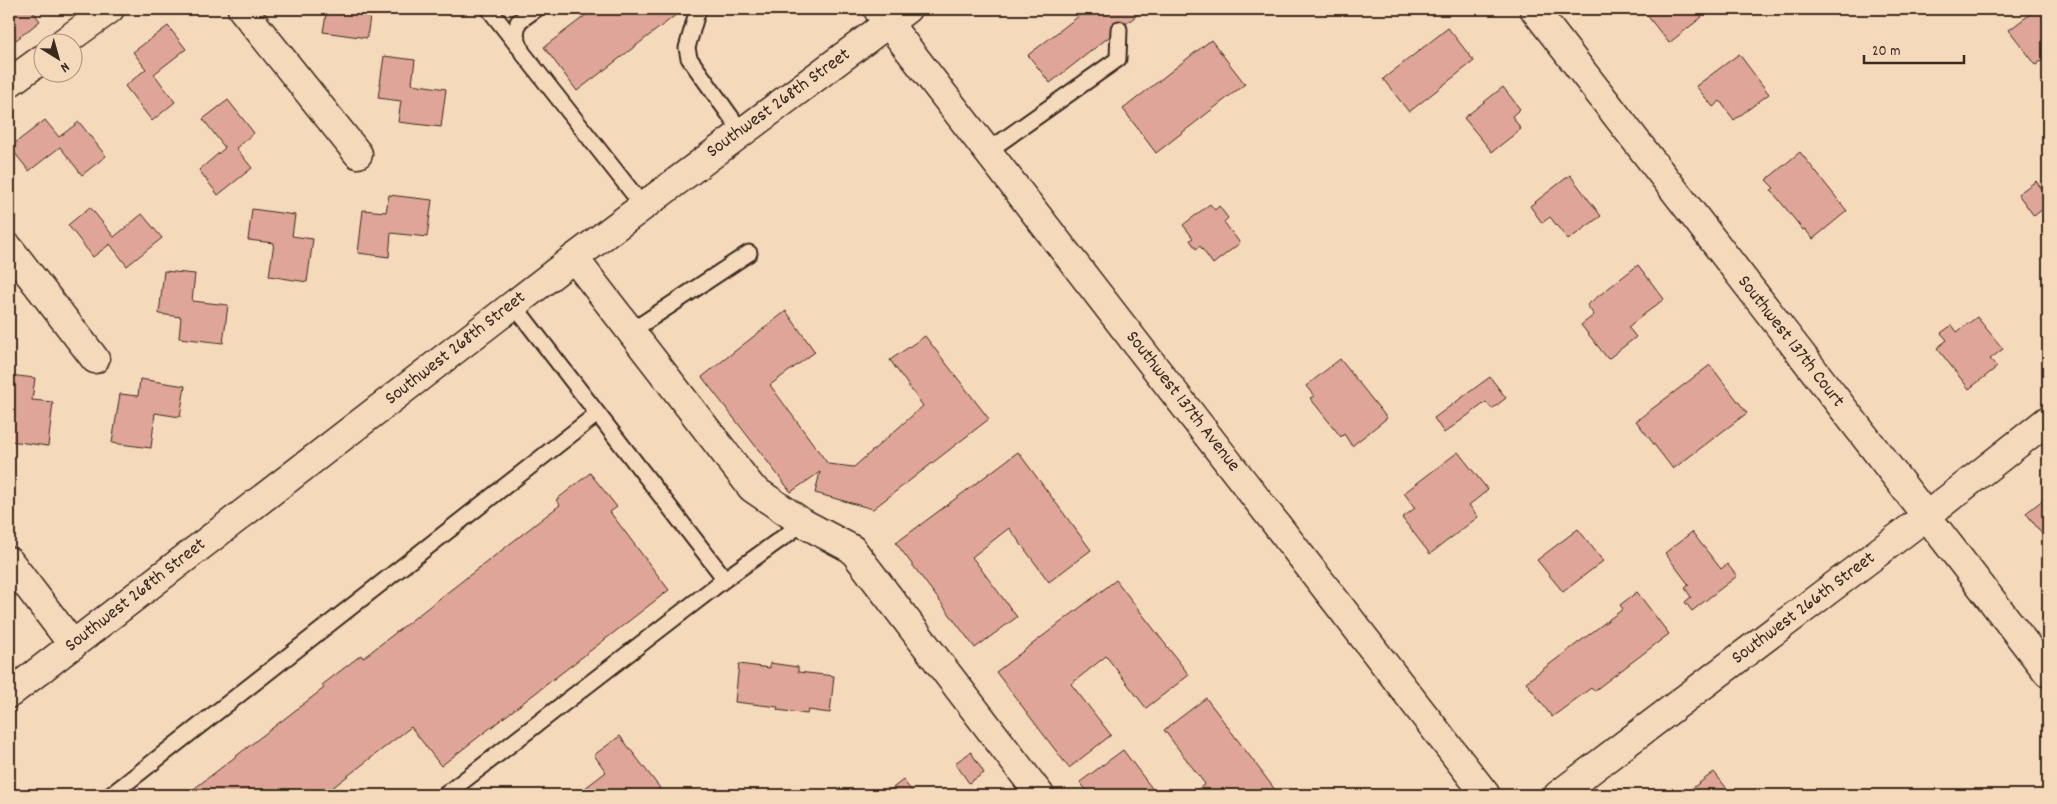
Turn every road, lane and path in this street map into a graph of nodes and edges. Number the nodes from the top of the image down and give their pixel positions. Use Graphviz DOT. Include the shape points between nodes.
graph roads {
  1 [pos="110,9"];
  2 [pos="242,9"];
  3 [pos="489,9"];
  4 [pos="536,9"];
  5 [pos="698,9"];
  6 [pos="1534,9"];
  7 [pos="891,14"];
  8 [pos="1119,29"];
  9 [pos="78,32"];
  10 [pos="522,52"];
  11 [pos="32,66"];
  12 [pos="9,84"];
  13 [pos="742,131"];
  14 [pos="988,151"];
  15 [pos="358,154"];
  16 [pos="643,206"];
  17 [pos="9,248"];
  18 [pos="749,253"];
  19 [pos="574,258"];
  20 [pos="514,304"];
  21 [pos="630,332"];
  22 [pos="95,359"];
  23 [pos="596,414"];
  24 [pos="2048,420"];
  25 [pos="1925,517"];
  26 [pos="803,523"];
  27 [pos="9,561"];
  28 [pos="725,579"];
  29 [pos="73,645"];
  30 [pos="2048,673"];
  31 [pos="9,694"];
  32 [pos="111,795"];
  33 [pos="445,795"];
  34 [pos="1040,795"];
  35 [pos="1486,795"];
  36 [pos="1558,795"];
  1 -- 9 [label="street"];
  2 -- 15 [label="street"];
  3 -- 10 [label="lane"];
  4 -- 10 [label="lane" via="518,22 516,36"];
  5 -- 13 [label="lane" via="688,48 689,58"];
  6 -- 25 [label="street, Southwest 137th Court"];
  7 -- 13 [label="street, Southwest 268th Street"];
  7 -- 14 [label="street, Southwest 137th Avenue"];
  8 -- 14 [label="lane" via="1118,59"];
  10 -- 16 [label="lane"];
  11 -- 12 [label="street"];
  13 -- 16 [label="street, Southwest 268th Street"];
  14 -- 35 [label="street, Southwest 137th Avenue"];
  16 -- 19 [label="street, Southwest 268th Street"];
  17 -- 22 [label="street"];
  18 -- 21 [label="lane"];
  19 -- 20 [label="street, Southwest 268th Street"];
  19 -- 21 [label="street"];
  20 -- 23 [label="lane"];
  20 -- 29 [label="street, Southwest 268th Street"];
  21 -- 26 [label="street" via="752,488"];
  23 -- 28 [label="lane"];
  23 -- 32 [label="lane"];
  24 -- 25 [label="street, Southwest 266th Street"];
  25 -- 30 [label="street, Southwest 137th Court"];
  25 -- 36 [label="street, Southwest 266th Street"];
  26 -- 28 [label="lane"];
  26 -- 34 [label="street" via="852,549"];
  27 -- 29 [label="street"];
  28 -- 33 [label="lane"];
  29 -- 31 [label="street, Southwest 268th Street"];
}
